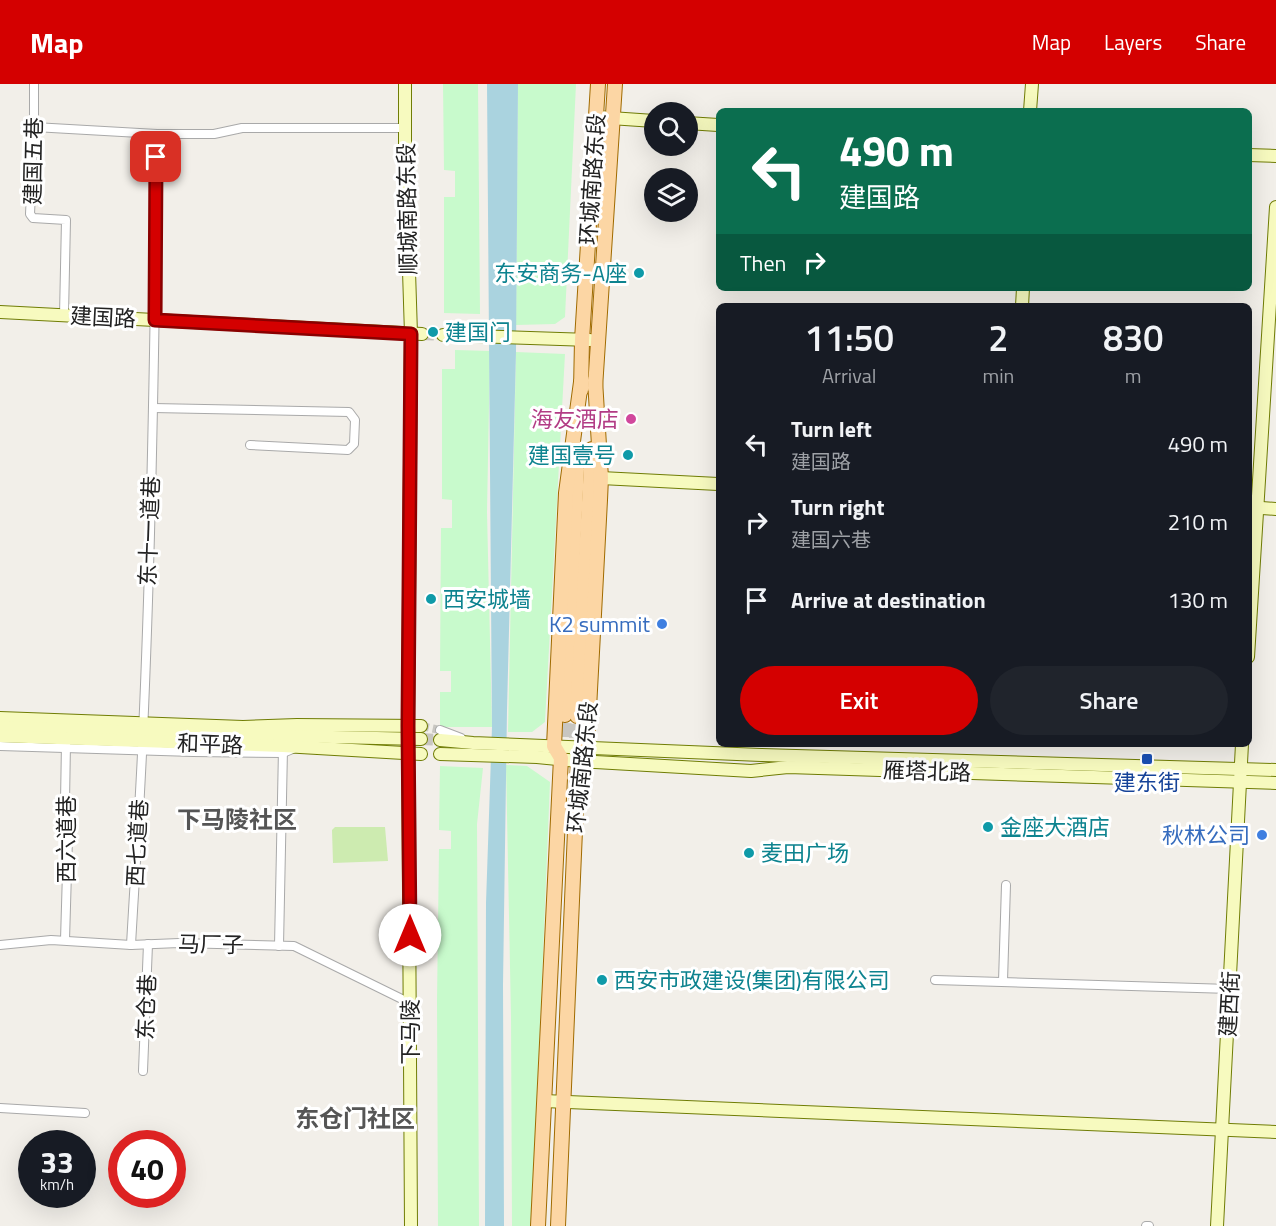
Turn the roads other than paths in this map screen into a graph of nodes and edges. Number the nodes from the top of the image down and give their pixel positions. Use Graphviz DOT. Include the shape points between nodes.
graph roads {
  1 [pos="34,84"];
  2 [pos="405,84"];
  3 [pos="598,84"];
  4 [pos="615,84"];
  5 [pos="1032,84"];
  6 [pos="1030,108"];
  7 [pos="596,117"];
  8 [pos="612,118"];
  9 [pos="644,120"];
  10 [pos="698,124"];
  11 [pos="716,125"];
  12 [pos="34,127"];
  13 [pos="405,128"];
  14 [pos="157,134"];
  15 [pos="1252,155"];
  16 [pos="1276,156"];
  17 [pos="1276,207"];
  18 [pos="0,312"];
  19 [pos="64,315"];
  20 [pos="155,320"];
  21 [pos="416,334"];
  22 [pos="443,335"];
  23 [pos="582,340"];
  24 [pos="597,340"];
  25 [pos="588,381"];
  26 [pos="153,408"];
  27 [pos="250,445"];
  28 [pos="601,478"];
  29 [pos="716,484"];
  30 [pos="1253,508"];
  31 [pos="1276,509"];
  32 [pos="1252,538"];
  33 [pos="571,716"];
  34 [pos="0,718"];
  35 [pos="0,727"];
  36 [pos="415,732"];
  37 [pos="440,735"];
  38 [pos="0,736"];
  39 [pos="143,737"];
  40 [pos="66,743"];
  41 [pos="0,746"];
  42 [pos="587,747"];
  43 [pos="1242,747"];
  44 [pos="473,749"];
  45 [pos="283,750"];
  46 [pos="558,752"];
  47 [pos="415,753"];
  48 [pos="440,754"];
  49 [pos="578,761"];
  50 [pos="1241,769"];
  51 [pos="1276,770"];
  52 [pos="1240,782"];
  53 [pos="1276,783"];
  54 [pos="1006,885"];
  55 [pos="65,940"];
  56 [pos="148,944"];
  57 [pos="0,945"];
  58 [pos="131,945"];
  59 [pos="279,946"];
  60 [pos="935,980"];
  61 [pos="1003,981"];
  62 [pos="1230,989"];
  63 [pos="410,1003"];
  64 [pos="143,1071"];
  65 [pos="544,1101"];
  66 [pos="563,1103"];
  67 [pos="0,1108"];
  68 [pos="85,1113"];
  69 [pos="1222,1130"];
  70 [pos="1276,1132"];
  71 [pos="411,1226"];
  72 [pos="538,1226"];
  73 [pos="558,1226"];
  74 [pos="1217,1226"];
  1 -- 12 [label="street, 建国五巷"];
  2 -- 13 [label="street, 顺城南路东段"];
  3 -- 7 [label="main road, 环城南路东段"];
  4 -- 8 [label="main road, 环城南路东段"];
  5 -- 6 [label="street"];
  7 -- 8 [label="street"];
  7 -- 23 [label="main road, 环城南路东段"];
  8 -- 9 [label="street"];
  8 -- 24 [label="main road, 环城南路东段"];
  10 -- 11 [label="street"];
  12 -- 14 [label="street"];
  12 -- 19 [label="street, 建国五巷" via="30,214 38,219 66,220"];
  13 -- 14 [label="street" via="242,128 214,134"];
  13 -- 21 [label="street, 顺城南路东段"];
  14 -- 20 [label="street, 东十一道巷"];
  15 -- 16 [label="street"];
  17 -- 30 [label="street"];
  18 -- 19 [label="street, 建国路"];
  19 -- 20 [label="street, 建国路"];
  20 -- 21 [label="street, 建国路"];
  20 -- 26 [label="street, 东十一道巷"];
  21 -- 36 [label="street, 下马陵"];
  22 -- 23 [label="street"];
  23 -- 24 [label="street"];
  23 -- 25 [label="main road, 环城南路东段"];
  24 -- 25 [label="main road, 环城南路东段"];
  25 -- 28 [label="main road, 环城南路东段"];
  25 -- 33 [label="main road, 环城南路东段"];
  25 -- 46 [label="main road, 环城南路东段" via="566,493"];
  26 -- 27 [label="street" via="349,412 355,420 354,444 348,450"];
  26 -- 39 [label="street, 东十一道巷"];
  28 -- 29 [label="street"];
  28 -- 42 [label="main road, 环城南路东段"];
  30 -- 31 [label="street"];
  30 -- 32 [label="street"];
  34 -- 39 [label="street"];
  35 -- 39 [label="street, 和平路"];
  36 -- 39 [label="street, 和平路"];
  36 -- 47 [label="street, 下马陵"];
  37 -- 44 [label="street"];
  38 -- 40 [label="street, 和平路"];
  39 -- 40 [label="street, 和平路"];
  39 -- 45 [label="street, 和平路"];
  39 -- 58 [label="street, 西七道巷"];
  40 -- 41 [label="street"];
  40 -- 55 [label="street, 西六道巷"];
  42 -- 46 [label="street, 雁塔北路"];
  42 -- 49 [label="main road, 环城南路东段"];
  42 -- 50 [label="street, 雁塔北路"];
  43 -- 50 [label="street"];
  44 -- 46 [label="street"];
  44 -- 48 [label="street"];
  45 -- 47 [label="street, 和平路" via="297,747"];
  45 -- 59 [label="street"];
  46 -- 49 [label="street"];
  46 -- 65 [label="main road, 环城南路东段"];
  47 -- 63 [label="street, 下马陵"];
  49 -- 52 [label="street, 雁塔北路" via="751,771 788,767"];
  49 -- 66 [label="main road, 环城南路东段"];
  50 -- 51 [label="street, 雁塔北路"];
  50 -- 52 [label="street"];
  52 -- 53 [label="street, 雁塔北路"];
  52 -- 62 [label="street, 建西街"];
  54 -- 61 [label="street"];
  55 -- 57 [label="street, 马厂子"];
  55 -- 58 [label="street, 马厂子"];
  56 -- 58 [label="street, 马厂子"];
  56 -- 59 [label="street, 马厂子"];
  56 -- 64 [label="street, 东仓巷"];
  59 -- 63 [label="street, 马厂子" via="294,946"];
  60 -- 61 [label="street"];
  61 -- 62 [label="street"];
  62 -- 69 [label="street, 建西街"];
  63 -- 71 [label="street, 下马陵"];
  65 -- 66 [label="street"];
  65 -- 72 [label="main road, 环城南路东段"];
  66 -- 69 [label="street"];
  66 -- 73 [label="main road, 环城南路东段"];
  67 -- 68 [label="street"];
  69 -- 70 [label="street"];
  69 -- 74 [label="street, 建西街"];
}
